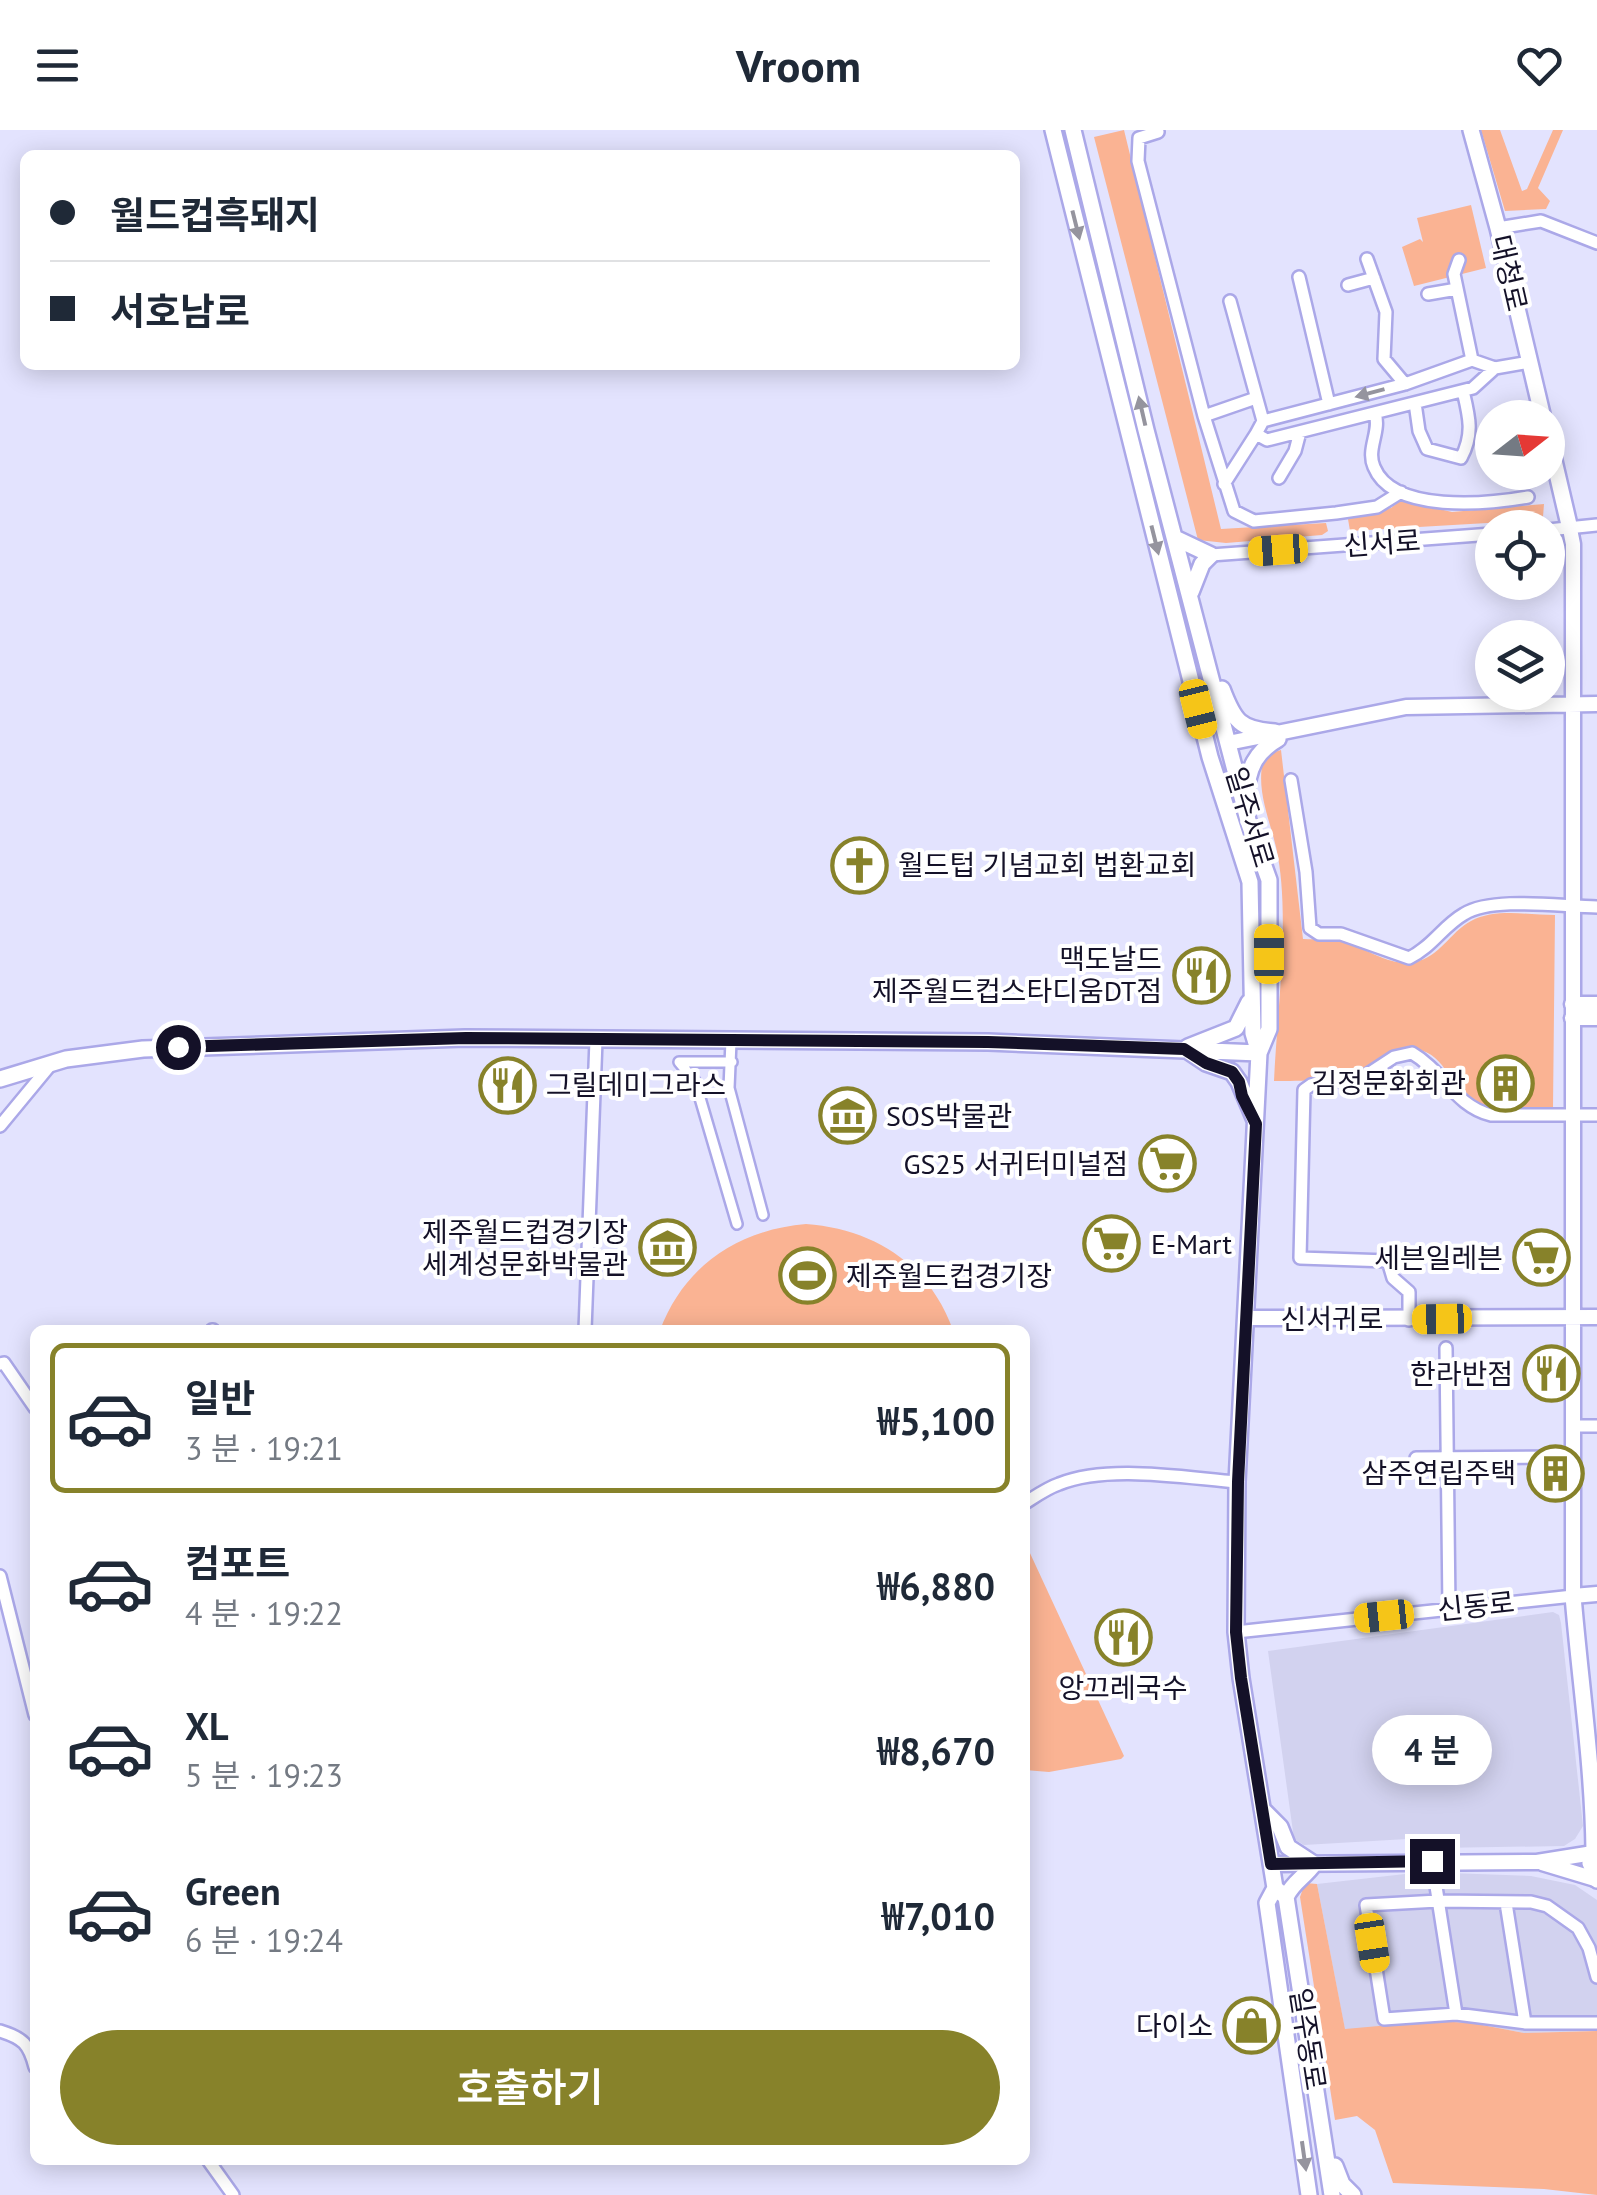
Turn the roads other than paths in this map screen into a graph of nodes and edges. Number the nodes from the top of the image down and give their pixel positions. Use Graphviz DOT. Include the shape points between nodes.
graph roads {
  1 [pos="1053,130"];
  2 [pos="1073,130"];
  3 [pos="1471,130"];
  4 [pos="1158,132"];
  5 [pos="1498,228"];
  6 [pos="1597,242"];
  7 [pos="1367,259"];
  8 [pos="1459,260"];
  9 [pos="1299,278"];
  10 [pos="1374,278"];
  11 [pos="1348,284"];
  12 [pos="1457,290"];
  13 [pos="1428,294"];
  14 [pos="1230,301"];
  15 [pos="1472,360"];
  16 [pos="1530,362"];
  17 [pos="1495,368"];
  18 [pos="1405,384"];
  19 [pos="1462,391"];
  20 [pos="1256,398"];
  21 [pos="1539,400"];
  22 [pos="1415,403"];
  23 [pos="1330,404"];
  24 [pos="1375,413"];
  25 [pos="1204,416"];
  26 [pos="1262,421"];
  27 [pos="1300,432"];
  28 [pos="1256,434"];
  29 [pos="1279,478"];
  30 [pos="1224,484"];
  31 [pos="1561,490"];
  32 [pos="1401,492"];
  33 [pos="1528,496"];
  34 [pos="1597,525"];
  35 [pos="1565,529"];
  36 [pos="1570,529"];
  37 [pos="1475,535"];
  38 [pos="1175,538"];
  39 [pos="1211,555"];
  40 [pos="1190,596"];
  41 [pos="1206,658"];
  42 [pos="1572,704"];
  43 [pos="1597,704"];
  44 [pos="1277,735"];
  45 [pos="1229,747"];
  46 [pos="1209,752"];
  47 [pos="1292,780"];
  48 [pos="1250,824"];
  49 [pos="1571,907"];
  50 [pos="1597,907"];
  51 [pos="1252,994"];
  52 [pos="1597,1004"];
  53 [pos="1572,1011"];
  54 [pos="1597,1018"];
  55 [pos="596,1040"];
  56 [pos="731,1042"];
  57 [pos="1184,1049"];
  58 [pos="1259,1052"];
  59 [pos="732,1062"];
  60 [pos="52,1064"];
  61 [pos="0,1080"];
  62 [pos="1573,1115"];
  63 [pos="1597,1115"];
  64 [pos="1256,1124"];
  65 [pos="0,1126"];
  66 [pos="763,1215"];
  67 [pos="737,1224"];
  68 [pos="1572,1317"];
  69 [pos="1247,1318"];
  70 [pos="1597,1318"];
  71 [pos="1409,1320"];
  72 [pos="586,1325"];
  73 [pos="1446,1348"];
  74 [pos="0,1364"];
  75 [pos="29,1391"];
  76 [pos="1573,1426"];
  77 [pos="1597,1426"];
  78 [pos="1573,1457"];
  79 [pos="1416,1458"];
  80 [pos="1447,1458"];
  81 [pos="1238,1482"];
  82 [pos="1030,1500"];
  83 [pos="0,1576"];
  84 [pos="1597,1594"];
  85 [pos="1573,1596"];
  86 [pos="1449,1609"];
  87 [pos="1236,1632"];
  88 [pos="30,1695"];
  89 [pos="1595,1786"];
  90 [pos="1262,1809"];
  91 [pos="1594,1850"];
  92 [pos="1432,1861"];
  93 [pos="1537,1862"];
  94 [pos="1271,1864"];
  95 [pos="1314,1864"];
  96 [pos="1596,1879"];
  97 [pos="1280,1893"];
  98 [pos="1438,1901"];
  99 [pos="1506,1903"];
  100 [pos="1597,1978"];
  101 [pos="1456,2014"];
  102 [pos="1525,2023"];
  103 [pos="1597,2023"];
  104 [pos="0,2032"];
  105 [pos="30,2050"];
  106 [pos="1322,2131"];
  107 [pos="212,2165"];
  108 [pos="233,2195"];
  109 [pos="1309,2195"];
  110 [pos="1332,2195"];
  111 [pos="1353,2195"];
  1 -- 46 [label="main road, 일주서로, one-way"];
  38 -- 2 [label="main road, 일주서로, one-way"];
  3 -- 5 [label="main road, 대청로"];
  4 -- 25 [label="street" via="1139,138 1138,160"];
  5 -- 6 [label="street" via="1541,221"];
  5 -- 16 [label="main road, 대청로"];
  7 -- 10 [label="street"];
  8 -- 12 [label="street"];
  9 -- 23 [label="street"];
  10 -- 11 [label="street"];
  10 -- 18 [label="street" via="1386,312 1384,359"];
  12 -- 13 [label="street"];
  12 -- 15 [label="street"];
  14 -- 20 [label="street"];
  15 -- 17 [label="street"];
  15 -- 18 [label="street"];
  16 -- 17 [label="street"];
  16 -- 21 [label="main road, 대청로"];
  17 -- 19 [label="street"];
  18 -- 23 [label="street, one-way"];
  19 -- 22 [label="street"];
  19 -- 22 [label="street" via="1470,441 1461,458 1427,449"];
  20 -- 25 [label="street"];
  20 -- 26 [label="street"];
  22 -- 24 [label="street"];
  23 -- 26 [label="street"];
  24 -- 27 [label="street"];
  24 -- 32 [label="street" via="1373,466"];
  25 -- 30 [label="street"];
  26 -- 28 [label="street"];
  27 -- 28 [label="street" via="1267,440"];
  27 -- 29 [label="street"];
  28 -- 30 [label="street"];
  30 -- 32 [label="street" via="1234,511 1254,521 1377,506"];
  31 -- 36 [label="main road"];
  32 -- 33 [label="street" via="1457,504"];
  34 -- 36 [label="street"];
  35 -- 36 [label="street"];
  36 -- 42 [label="street"];
  37 -- 39 [label="street, 신서로"];
  38 -- 39 [label="main road"];
  38 -- 40 [label="main road, 일주서로"];
  39 -- 40 [label="main road"];
  40 -- 41 [label="main road, 일주서로"];
  41 -- 44 [label="main road" via="1243,726"];
  41 -- 45 [label="main road, 일주서로"];
  42 -- 43 [label="street"];
  42 -- 44 [label="street" via="1406,706"];
  42 -- 49 [label="street"];
  44 -- 45 [label="street"];
  44 -- 48 [label="main road" via="1250,766"];
  45 -- 46 [label="main road"];
  45 -- 48 [label="main road, 일주서로"];
  46 -- 51 [label="main road, 일주서로" via="1250,882"];
  47 -- 49 [label="street" via="1307,920 1319,934 1340,934 1410,958 1473,910"];
  48 -- 58 [label="main road, 일주서로" via="1269,880 1269,1029"];
  49 -- 50 [label="street"];
  49 -- 53 [label="street"];
  51 -- 57 [label="main road" via="1236,1028"];
  51 -- 58 [label="main road, 일주서로"];
  52 -- 53 [label="street"];
  53 -- 54 [label="street"];
  53 -- 62 [label="street"];
  55 -- 56 [label="main road"];
  55 -- 60 [label="main road" via="144,1049"];
  55 -- 72 [label="street"];
  56 -- 57 [label="main road"];
  56 -- 59 [label="street"];
  57 -- 58 [label="main road"];
  57 -- 64 [label="main road" via="1232,1072"];
  58 -- 64 [label="main road, 일주동로"];
  59 -- 66 [label="street" via="729,1088"];
  59 -- 67 [label="street" via="679,1062 694,1082"];
  60 -- 61 [label="main road"];
  60 -- 65 [label="street"];
  62 -- 63 [label="street"];
  62 -- 68 [label="street"];
  62 -- 71 [label="street" via="1476,1112 1412,1053 1366,1076 1304,1090 1300,1258 1384,1260 1409,1292"];
  64 -- 69 [label="main road, 일주동로"];
  68 -- 70 [label="street, 신서귀로"];
  68 -- 71 [label="street, 신서귀로"];
  68 -- 76 [label="street"];
  69 -- 71 [label="street, 신서귀로"];
  69 -- 81 [label="main road, 일주동로"];
  73 -- 80 [label="street"];
  74 -- 75 [label="street"];
  76 -- 77 [label="street"];
  76 -- 78 [label="street"];
  78 -- 80 [label="street"];
  78 -- 85 [label="street"];
  79 -- 80 [label="street"];
  80 -- 86 [label="street"];
  81 -- 82 [label="street" via="1087,1476"];
  81 -- 87 [label="main road, 일주동로"];
  83 -- 88 [label="street"];
  84 -- 85 [label="street, 신동로"];
  85 -- 86 [label="street, 신동로"];
  85 -- 89 [label="main road"];
  86 -- 87 [label="street, 신동로"];
  87 -- 90 [label="main road, 일주동로"];
  89 -- 91 [label="main road"];
  90 -- 94 [label="main road, 일주동로"];
  90 -- 95 [label="main road" via="1288,1847"];
  91 -- 93 [label="street"];
  91 -- 96 [label="main road" via="1590,1866"];
  92 -- 93 [label="street"];
  92 -- 95 [label="street"];
  92 -- 98 [label="street"];
  93 -- 96 [label="street"];
  94 -- 95 [label="street"];
  94 -- 97 [label="main road, 일주동로"];
  95 -- 97 [label="main road"];
  97 -- 106 [label="main road, 일주동로"];
  97 -- 109 [label="main road, 일주동로, one-way" via="1267,1903"];
  98 -- 99 [label="street"];
  98 -- 101 [label="street"];
  98 -- 101 [label="street" via="1366,1905 1384,2020"];
  99 -- 100 [label="street" via="1531,1902 1564,1916 1584,1938"];
  99 -- 102 [label="street"];
  101 -- 102 [label="street"];
  102 -- 103 [label="street"];
  104 -- 105 [label="street" via="22,2039"];
  106 -- 110 [label="main road, 일주동로"];
  106 -- 111 [label="main road" via="1342,2184"];
  107 -- 108 [label="street"];
}
